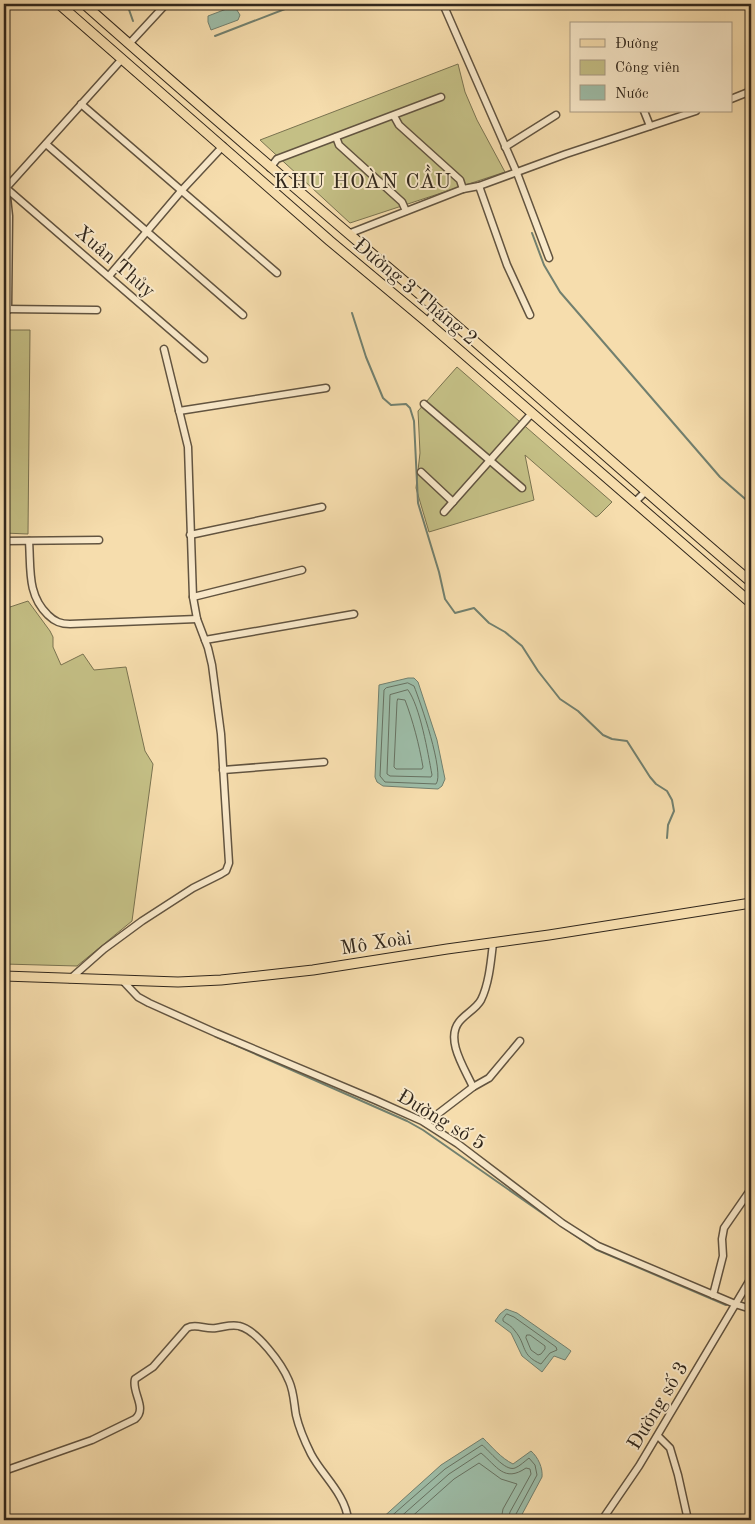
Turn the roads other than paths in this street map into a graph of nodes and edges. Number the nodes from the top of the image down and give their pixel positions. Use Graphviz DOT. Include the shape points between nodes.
graph roads {
  1 [pos="59,4"];
  2 [pos="84,4"];
  3 [pos="166,4"];
  4 [pos="443,4"];
  5 [pos="129,44"];
  6 [pos="122,59"];
  7 [pos="751,91"];
  8 [pos="441,97"];
  9 [pos="732,99"];
  10 [pos="81,104"];
  11 [pos="644,112"];
  12 [pos="693,112"];
  13 [pos="556,115"];
  14 [pos="394,116"];
  15 [pos="650,126"];
  16 [pos="336,137"];
  17 [pos="46,144"];
  18 [pos="223,146"];
  19 [pos="505,147"];
  20 [pos="270,168"];
  21 [pos="516,172"];
  22 [pos="479,186"];
  23 [pos="6,188"];
  24 [pos="464,189"];
  25 [pos="182,190"];
  26 [pos="406,211"];
  27 [pos="146,232"];
  28 [pos="348,234"];
  29 [pos="549,258"];
  30 [pos="278,273"];
  31 [pos="109,276"];
  32 [pos="437,309"];
  33 [pos="6,310"];
  34 [pos="97,310"];
  35 [pos="243,315"];
  36 [pos="530,315"];
  37 [pos="427,322"];
  38 [pos="164,349"];
  39 [pos="204,359"];
  40 [pos="326,388"];
  41 [pos="424,404"];
  42 [pos="179,411"];
  43 [pos="532,413"];
  44 [pos="490,460"];
  45 [pos="421,472"];
  46 [pos="522,488"];
  47 [pos="645,492"];
  48 [pos="453,502"];
  49 [pos="635,502"];
  50 [pos="322,507"];
  51 [pos="444,512"];
  52 [pos="190,535"];
  53 [pos="99,540"];
  54 [pos="4,541"];
  55 [pos="29,541"];
  56 [pos="302,570"];
  57 [pos="751,582"];
  58 [pos="193,597"];
  59 [pos="751,604"];
  60 [pos="354,614"];
  61 [pos="197,620"];
  62 [pos="205,640"];
  63 [pos="324,762"];
  64 [pos="223,770"];
  65 [pos="751,903"];
  66 [pos="493,943"];
  67 [pos="4,976"];
  68 [pos="70,979"];
  69 [pos="123,981"];
  70 [pos="520,1041"];
  71 [pos="474,1087"];
  72 [pos="426,1123"];
  73 [pos="751,1189"];
  74 [pos="751,1278"];
  75 [pos="713,1295"];
  76 [pos="735,1304"];
  77 [pos="751,1308"];
  78 [pos="658,1436"];
  79 [pos="4,1471"];
  80 [pos="348,1520"];
  81 [pos="602,1520"];
  82 [pos="688,1520"];
  1 -- 6 [label="main road, Đường 3 Tháng 2"];
  2 -- 5 [label="main road, Đường 3 Tháng 2"];
  3 -- 5 [label="street"];
  4 -- 19 [label="street"];
  5 -- 20 [label="main road, Đường 3 Tháng 2"];
  6 -- 10 [label="street"];
  6 -- 18 [label="main road, Đường 3 Tháng 2"];
  7 -- 9 [label="street"];
  8 -- 14 [label="street"];
  10 -- 17 [label="street"];
  10 -- 25 [label="street"];
  11 -- 15 [label="street"];
  12 -- 15 [label="street"];
  13 -- 19 [label="street"];
  14 -- 16 [label="street"];
  14 -- 24 [label="street" via="399,125 460,180"];
  15 -- 21 [label="street"];
  16 -- 20 [label="street" via="277,159"];
  16 -- 26 [label="street" via="339,145 402,202"];
  17 -- 23 [label="street"];
  17 -- 27 [label="street"];
  18 -- 25 [label="street"];
  18 -- 37 [label="main road, Đường 3 Tháng 2"];
  19 -- 21 [label="street"];
  20 -- 28 [label="main road, Đường 3 Tháng 2"];
  21 -- 22 [label="street"];
  21 -- 29 [label="street"];
  22 -- 24 [label="street"];
  22 -- 36 [label="street" via="507,265"];
  23 -- 31 [label="street, Xuân Thủy"];
  23 -- 33 [label="street" via="9,216"];
  24 -- 26 [label="street"];
  25 -- 27 [label="street"];
  25 -- 30 [label="street"];
  26 -- 28 [label="street"];
  27 -- 31 [label="street"];
  27 -- 35 [label="street"];
  28 -- 32 [label="main road, Đường 3 Tháng 2"];
  31 -- 39 [label="street, Xuân Thủy"];
  32 -- 37 [label="street"];
  32 -- 47 [label="main road, Đường 3 Tháng 2"];
  33 -- 34 [label="street"];
  37 -- 43 [label="main road, Đường 3 Tháng 2"];
  38 -- 42 [label="street"];
  40 -- 42 [label="street"];
  41 -- 44 [label="street"];
  42 -- 52 [label="street" via="190,460"];
  43 -- 44 [label="street"];
  43 -- 49 [label="main road, Đường 3 Tháng 2"];
  44 -- 46 [label="street"];
  44 -- 48 [label="street"];
  45 -- 48 [label="street"];
  47 -- 49 [label="street"];
  47 -- 57 [label="main road, Đường 3 Tháng 2"];
  48 -- 51 [label="street"];
  49 -- 59 [label="main road, Đường 3 Tháng 2"];
  50 -- 52 [label="street"];
  52 -- 58 [label="street"];
  53 -- 55 [label="street"];
  54 -- 55 [label="street"];
  55 -- 61 [label="street" via="34,596 57,622"];
  56 -- 58 [label="street"];
  58 -- 61 [label="street"];
  60 -- 62 [label="street"];
  61 -- 62 [label="street"];
  62 -- 64 [label="street" via="212,665"];
  63 -- 64 [label="street"];
  64 -- 68 [label="street" via="229,863 226,871 193,888 142,922"];
  65 -- 66 [label="main road, Mô Xoài"];
  66 -- 69 [label="main road, Mô Xoài" via="221,980"];
  66 -- 71 [label="street" via="481,999 454,1031 458,1051"];
  67 -- 68 [label="main road, Mô Xoài"];
  68 -- 69 [label="main road, Mô Xoài"];
  69 -- 72 [label="street, Đường số 5" via="149,1003"];
  70 -- 71 [label="street" via="489,1078"];
  71 -- 72 [label="street"];
  72 -- 75 [label="street, Đường số 5" via="598,1246"];
  73 -- 75 [label="street" via="724,1228 723,1256"];
  74 -- 76 [label="street, Đường số 3"];
  75 -- 76 [label="street, Đường số 5"];
  76 -- 77 [label="street, Đường số 5"];
  76 -- 78 [label="street, Đường số 3"];
  78 -- 81 [label="street, Đường số 3"];
  78 -- 82 [label="street" via="670,1448"];
  79 -- 80 [label="street" via="92,1440 135,1418 140,1410 135,1379 153,1367 186,1328 237,1325 247,1329 261,1342 287,1376 306,1443 339,1496"];
}
